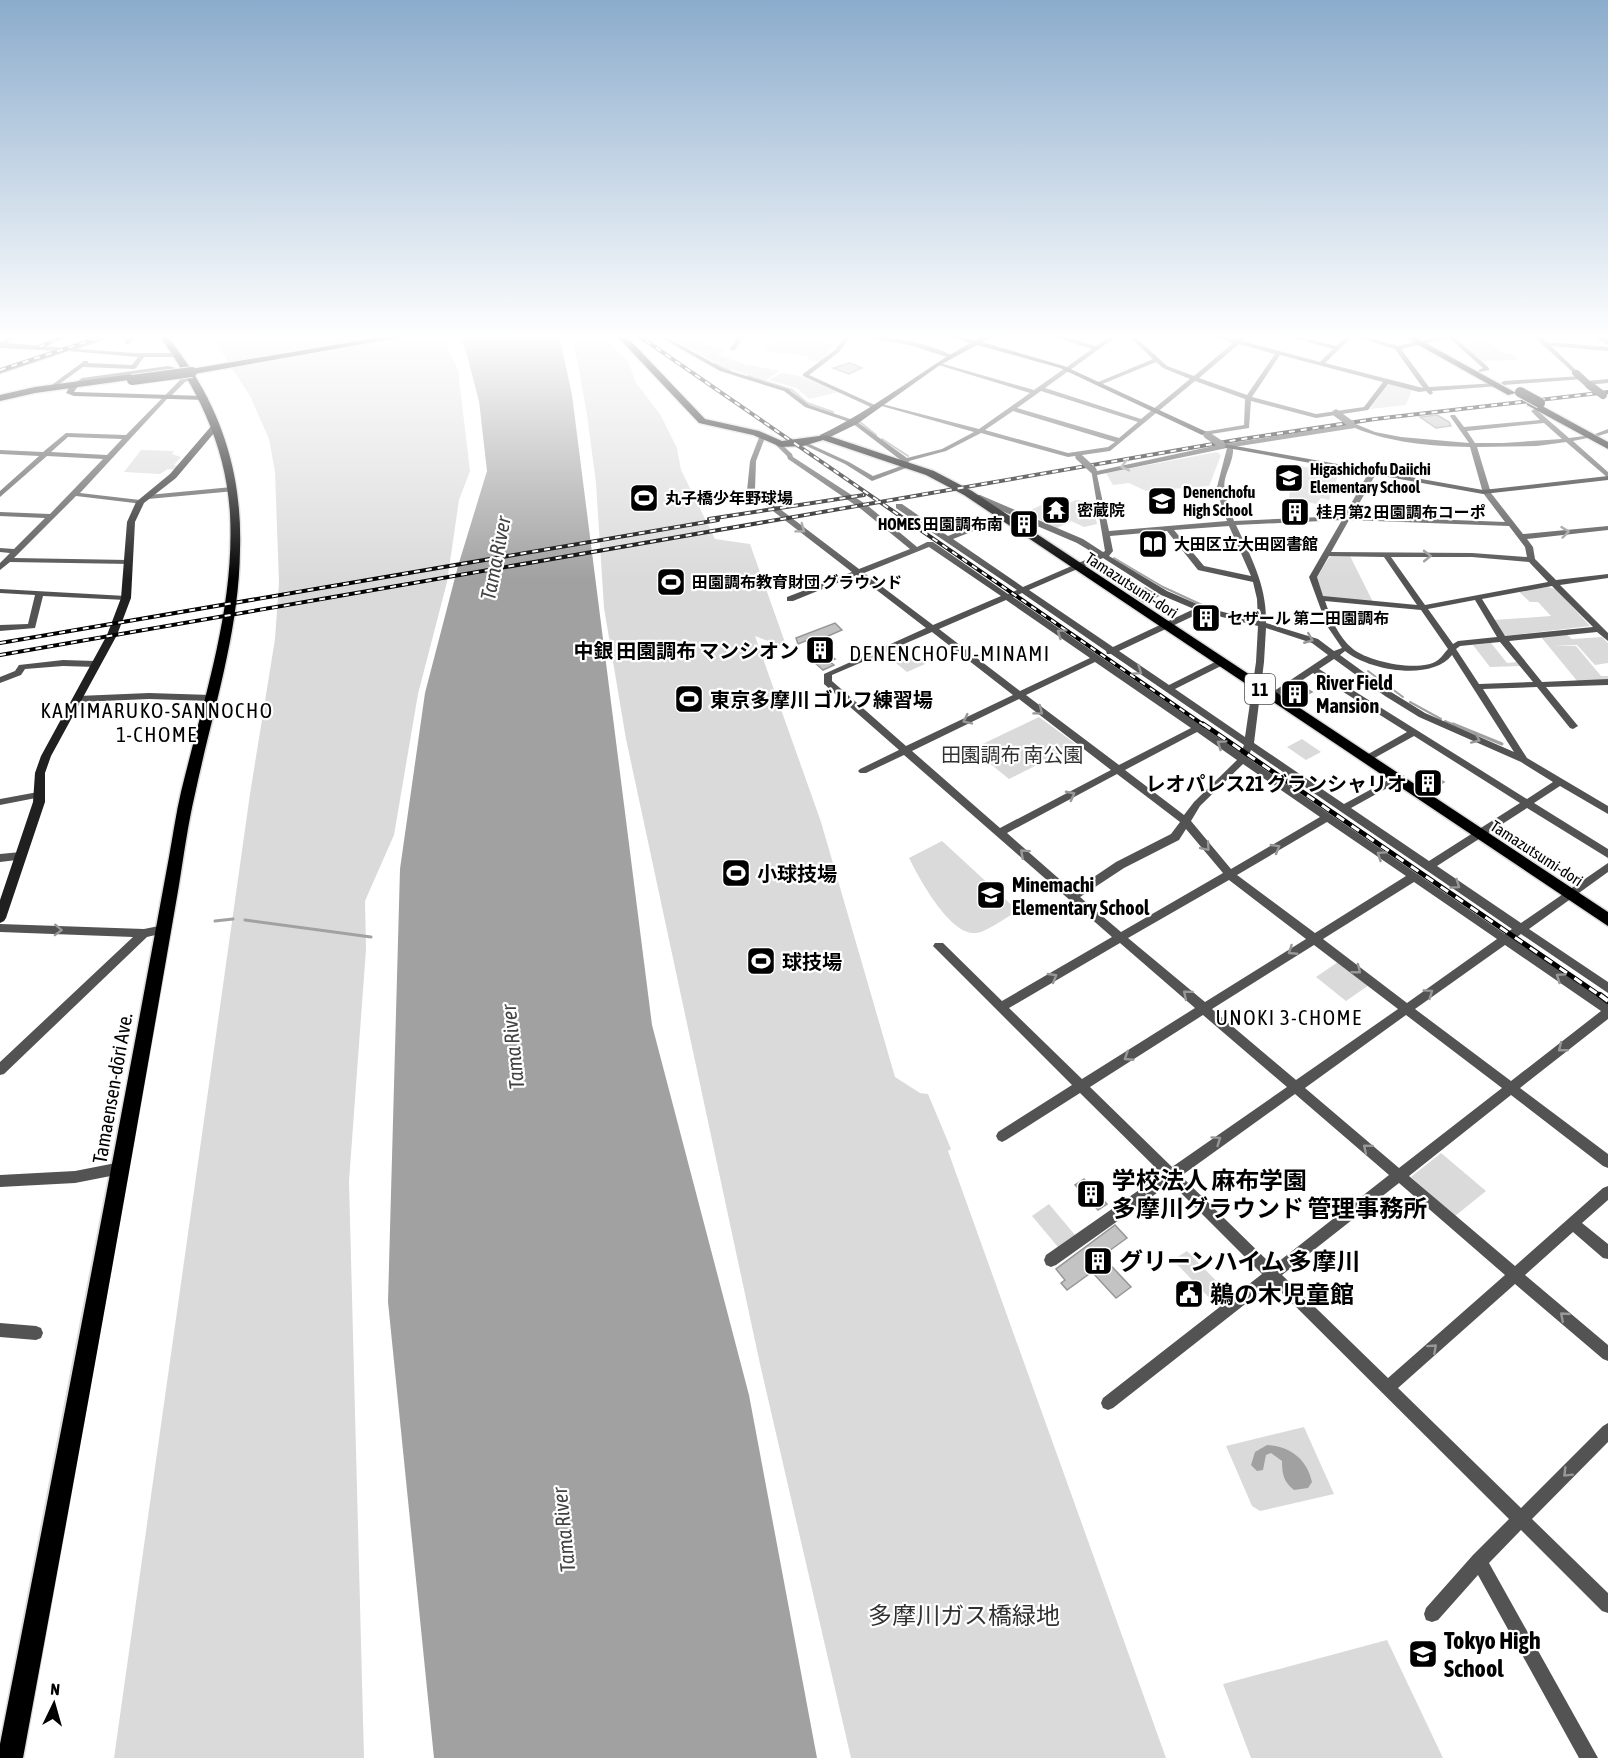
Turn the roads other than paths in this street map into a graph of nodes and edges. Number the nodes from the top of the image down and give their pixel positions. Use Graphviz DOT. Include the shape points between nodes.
graph roads {
  1 [pos="147,416"];
  2 [pos="212,416"];
  3 [pos="697,416"];
  4 [pos="836,416"];
  5 [pos="862,416"];
  6 [pos="921,416"];
  7 [pos="1000,416"];
  8 [pos="1038,416"];
  9 [pos="1123,416"];
  10 [pos="1151,416"];
  11 [pos="1168,416"];
  12 [pos="1247,416"];
  13 [pos="1340,416"];
  14 [pos="1453,416"];
  15 [pos="1540,416"];
  16 [pos="1561,416"];
  17 [pos="1546,421"];
  18 [pos="854,422"];
  19 [pos="1143,422"];
  20 [pos="1353,425"];
  21 [pos="216,426"];
  22 [pos="1462,429"];
  23 [pos="980,431"];
  24 [pos="1599,433"];
  25 [pos="1206,434"];
  26 [pos="763,435"];
  27 [pos="127,437"];
  28 [pos="823,437"];
  29 [pos="1608,439"];
  30 [pos="774,440"];
  31 [pos="1120,441"];
  32 [pos="1567,441"];
  33 [pos="803,443"];
  34 [pos="1225,446"];
  35 [pos="1473,446"];
  36 [pos="1608,446"];
  37 [pos="0,452"];
  38 [pos="45,454"];
  39 [pos="1078,456"];
  40 [pos="108,457"];
  41 [pos="906,463"];
  42 [pos="1094,471"];
  43 [pos="1373,472"];
  44 [pos="1608,477"];
  45 [pos="232,489"];
  46 [pos="1488,493"];
  47 [pos="74,494"];
  48 [pos="968,494"];
  49 [pos="0,495"];
  50 [pos="144,499"];
  51 [pos="898,506"];
  52 [pos="0,514"];
  53 [pos="50,516"];
  54 [pos="1001,518"];
  55 [pos="1346,519"];
  56 [pos="1233,523"];
  57 [pos="1510,524"];
  58 [pos="1608,528"];
  59 [pos="1169,529"];
  60 [pos="1105,534"];
  61 [pos="1521,537"];
  62 [pos="945,539"];
  63 [pos="0,550"];
  64 [pos="916,550"];
  65 [pos="17,551"];
  66 [pos="1327,554"];
  67 [pos="1101,556"];
  68 [pos="1387,556"];
  69 [pos="9,560"];
  70 [pos="1531,560"];
  71 [pos="128,562"];
  72 [pos="1076,567"];
  73 [pos="0,568"];
  74 [pos="858,573"];
  75 [pos="1608,576"];
  76 [pos="1257,580"];
  77 [pos="1553,583"];
  78 [pos="0,591"];
  79 [pos="1020,591"];
  80 [pos="39,594"];
  81 [pos="1008,596"];
  82 [pos="1477,597"];
  83 [pos="126,598"];
  84 [pos="1320,598"];
  85 [pos="790,599"];
  86 [pos="1421,608"];
  87 [pos="1201,609"];
  88 [pos="1262,625"];
  89 [pos="1165,626"];
  90 [pos="0,628"];
  91 [pos="932,629"];
  92 [pos="1599,629"];
  93 [pos="1608,638"];
  94 [pos="1503,639"];
  95 [pos="1452,649"];
  96 [pos="1340,651"];
  97 [pos="1110,652"];
  98 [pos="1096,658"];
  99 [pos="1220,663"];
  100 [pos="96,664"];
  101 [pos="1315,670"];
  102 [pos="0,680"];
  103 [pos="1608,682"];
  104 [pos="1541,685"];
  105 [pos="1256,686"];
  106 [pos="1476,687"];
  107 [pos="1167,690"];
  108 [pos="1019,695"];
  109 [pos="1271,697"];
  110 [pos="211,698"];
  111 [pos="78,699"];
  112 [pos="1573,726"];
  113 [pos="1197,728"];
  114 [pos="1415,732"];
  115 [pos="1249,744"];
  116 [pos="905,750"];
  117 [pos="1243,759"];
  118 [pos="1366,759"];
  119 [pos="1524,760"];
  120 [pos="1116,770"];
  121 [pos="863,771"];
  122 [pos="1395,780"];
  123 [pos="1560,782"];
  124 [pos="38,795"];
  125 [pos="0,802"];
  126 [pos="1527,803"];
  127 [pos="1344,808"];
  128 [pos="1608,811"];
  129 [pos="1328,818"];
  130 [pos="1184,820"];
  131 [pos="1001,832"];
  132 [pos="1478,834"];
  133 [pos="1608,854"];
  134 [pos="21,856"];
  135 [pos="0,858"];
  136 [pos="1429,866"];
  137 [pos="1608,867"];
  138 [pos="1230,875"];
  139 [pos="1413,877"];
  140 [pos="1570,894"];
  141 [pos="1073,897"];
  142 [pos="0,918"];
  143 [pos="1608,921"];
  144 [pos="0,928"];
  145 [pos="164,929"];
  146 [pos="1520,929"];
  147 [pos="144,933"];
  148 [pos="1314,937"];
  149 [pos="1120,938"];
  150 [pos="1506,940"];
  151 [pos="939,946"];
  152 [pos="1608,988"];
  153 [pos="1002,1006"];
  154 [pos="1204,1008"];
  155 [pos="1408,1008"];
  156 [pos="1608,1011"];
  157 [pos="0,1070"];
  158 [pos="1083,1085"];
  159 [pos="1296,1087"];
  160 [pos="1510,1089"];
  161 [pos="1002,1136"];
  162 [pos="1608,1162"];
  163 [pos="120,1168"];
  164 [pos="1169,1174"];
  165 [pos="1400,1176"];
  166 [pos="0,1181"];
  167 [pos="1608,1192"];
  168 [pos="1572,1223"];
  169 [pos="1608,1253"];
  170 [pos="1051,1260"];
  171 [pos="1273,1274"];
  172 [pos="1516,1275"];
  173 [pos="0,1330"];
  174 [pos="36,1333"];
  175 [pos="1608,1354"];
  176 [pos="1389,1387"];
  177 [pos="1108,1403"];
  178 [pos="1608,1431"];
  179 [pos="1522,1518"];
  180 [pos="1479,1562"];
  181 [pos="1608,1605"];
  182 [pos="1432,1614"];
  183 [pos="10,1758"];
  184 [pos="1589,1758"];
  1 -- 27 [label="street"];
  2 -- 21 [label="main road, Tamaensen-dōri Ave."];
  3 -- 26 [label="main road"];
  4 -- 18 [label="street"];
  5 -- 18 [label="street"];
  6 -- 23 [label="street"];
  7 -- 23 [label="street"];
  8 -- 31 [label="street"];
  9 -- 19 [label="street"];
  10 -- 19 [label="street"];
  11 -- 25 [label="street"];
  12 -- 25 [label="street" via="1247,427"];
  13 -- 20 [label="street, bridge"];
  14 -- 22 [label="street"];
  15 -- 17 [label="street"];
  16 -- 24 [label="main road"];
  17 -- 22 [label="street"];
  17 -- 32 [label="street"];
  18 -- 28 [label="street"];
  18 -- 41 [label="street"];
  19 -- 31 [label="street"];
  20 -- 34 [label="street"];
  20 -- 35 [label="street" via="1402,438"];
  21 -- 45 [label="main road, Tamaensen-dōri Ave."];
  21 -- 50 [label="street" via="173,476"];
  22 -- 35 [label="street"];
  23 -- 39 [label="street"];
  23 -- 41 [label="street" via="944,450"];
  24 -- 29 [label="main road"];
  24 -- 32 [label="street"];
  24 -- 36 [label="main road"];
  25 -- 34 [label="street, bridge"];
  26 -- 30 [label="main road"];
  26 -- 74 [label="street, one-way" via="753,461 751,491"];
  27 -- 38 [label="street" via="66,435"];
  27 -- 40 [label="street"];
  28 -- 33 [label="main road"];
  28 -- 41 [label="main road, Tamazutsumi-dori / 11"];
  30 -- 33 [label="main road" via="781,444"];
  30 -- 64 [label="street" via="790,458 864,507"];
  31 -- 39 [label="street" via="1110,449"];
  32 -- 35 [label="street"];
  32 -- 44 [label="street"];
  33 -- 41 [label="street" via="848,463 872,479"];
  34 -- 42 [label="street, one-way"];
  34 -- 43 [label="street"];
  34 -- 56 [label="street" via="1231,459 1220,486"];
  35 -- 46 [label="street"];
  37 -- 38 [label="street"];
  38 -- 40 [label="street"];
  38 -- 49 [label="street"];
  39 -- 42 [label="street, bridge"];
  40 -- 47 [label="street"];
  41 -- 48 [label="main road, Tamazutsumi-dori / 11"];
  42 -- 60 [label="street"];
  43 -- 46 [label="street"];
  43 -- 55 [label="street"];
  44 -- 46 [label="street"];
  45 -- 50 [label="street"];
  45 -- 110 [label="main road, Tamaensen-dōri Ave." via="234,540 229,600"];
  46 -- 57 [label="street"];
  47 -- 50 [label="street"];
  47 -- 53 [label="street"];
  48 -- 54 [label="main road, Tamazutsumi-dori / 11"];
  48 -- 67 [label="street" via="1080,541"];
  50 -- 71 [label="street" via="131,522"];
  51 -- 62 [label="street"];
  52 -- 53 [label="street"];
  53 -- 65 [label="street"];
  54 -- 62 [label="street"];
  54 -- 72 [label="main road, Tamazutsumi-dori / 11"];
  55 -- 56 [label="street"];
  55 -- 57 [label="street"];
  55 -- 66 [label="street"];
  56 -- 59 [label="street"];
  56 -- 76 [label="street"];
  57 -- 61 [label="street"];
  61 -- 58 [label="street, one-way"];
  59 -- 60 [label="street"];
  59 -- 76 [label="street" via="1201,568"];
  60 -- 67 [label="street" via="1109,551"];
  61 -- 70 [label="street" via="1529,547"];
  62 -- 79 [label="street"];
  63 -- 65 [label="street"];
  64 -- 74 [label="street"];
  64 -- 81 [label="street" via="930,544"];
  65 -- 69 [label="street"];
  66 -- 68 [label="street"];
  66 -- 84 [label="street" via="1313,577"];
  67 -- 72 [label="street"];
  67 -- 87 [label="street" via="1164,593"];
  68 -- 70 [label="street, one-way" via="1472,555"];
  68 -- 86 [label="street"];
  69 -- 71 [label="street"];
  69 -- 73 [label="street"];
  70 -- 77 [label="street"];
  71 -- 83 [label="street"];
  72 -- 79 [label="street"];
  72 -- 89 [label="main road, Tamazutsumi-dori / 11"];
  74 -- 85 [label="street"];
  74 -- 91 [label="street"];
  75 -- 77 [label="street"];
  76 -- 88 [label="street"];
  77 -- 82 [label="street"];
  77 -- 92 [label="street"];
  78 -- 80 [label="street"];
  79 -- 81 [label="street"];
  79 -- 97 [label="street"];
  80 -- 83 [label="street"];
  80 -- 90 [label="street" via="32,626"];
  81 -- 91 [label="street"];
  98 -- 81 [label="street, one-way"];
  82 -- 86 [label="street"];
  82 -- 94 [label="street"];
  83 -- 100 [label="street"];
  84 -- 86 [label="street"];
  84 -- 96 [label="street"];
  86 -- 95 [label="street"];
  87 -- 88 [label="street"];
  87 -- 89 [label="street"];
  88 -- 96 [label="street, one-way"];
  88 -- 105 [label="street"];
  89 -- 97 [label="street"];
  89 -- 99 [label="main road, Tamazutsumi-dori / 11"];
  91 -- 108 [label="street"];
  91 -- 116 [label="street" via="826,677 830,686"];
  92 -- 93 [label="street"];
  92 -- 94 [label="street"];
  94 -- 95 [label="street" via="1458,644"];
  94 -- 104 [label="street"];
  95 -- 96 [label="street" via="1440,663 1404,667 1376,666"];
  95 -- 106 [label="street"];
  96 -- 101 [label="street"];
  96 -- 119 [label="street, one-way" via="1388,694 1422,715"];
  97 -- 107 [label="street, one-way"];
  98 -- 108 [label="street"];
  98 -- 113 [label="street"];
  99 -- 105 [label="main road, Tamazutsumi-dori / 11"];
  99 -- 107 [label="street"];
  100 -- 102 [label="street" via="22,667 18,673"];
  100 -- 111 [label="street"];
  101 -- 109 [label="street"];
  101 -- 114 [label="street"];
  103 -- 104 [label="street"];
  104 -- 106 [label="street"];
  104 -- 112 [label="street"];
  105 -- 109 [label="main road, Tamazutsumi-dori / 11"];
  105 -- 115 [label="street"];
  106 -- 119 [label="street"];
  107 -- 115 [label="street"];
  108 -- 116 [label="street, one-way"];
  108 -- 120 [label="street, one-way"];
  109 -- 118 [label="main road, Tamazutsumi-dori / 11"];
  110 -- 111 [label="street"];
  110 -- 145 [label="main road, Tamaensen-dōri Ave." via="188,793"];
  111 -- 124 [label="street" via="46,756"];
  117 -- 113 [label="street, one-way"];
  113 -- 120 [label="street"];
  114 -- 118 [label="street"];
  114 -- 126 [label="street"];
  115 -- 117 [label="street"];
  115 -- 127 [label="street"];
  116 -- 121 [label="street"];
  116 -- 131 [label="street"];
  117 -- 129 [label="street"];
  117 -- 130 [label="street"];
  118 -- 122 [label="main road, Tamazutsumi-dori / 11"];
  119 -- 123 [label="street"];
  120 -- 130 [label="street"];
  131 -- 120 [label="street, one-way"];
  122 -- 127 [label="street"];
  122 -- 132 [label="main road, Tamazutsumi-dori / 11"];
  123 -- 126 [label="street"];
  123 -- 128 [label="street"];
  124 -- 125 [label="street"];
  124 -- 134 [label="street"];
  126 -- 132 [label="street"];
  126 -- 133 [label="street"];
  127 -- 136 [label="street"];
  138 -- 129 [label="street, one-way"];
  139 -- 129 [label="street, one-way"];
  130 -- 138 [label="street, one-way"];
  130 -- 141 [label="street" via="1175,837 1120,865"];
  141 -- 131 [label="street, one-way"];
  132 -- 136 [label="street"];
  132 -- 140 [label="main road, Tamazutsumi-dori / 11"];
  134 -- 135 [label="street"];
  134 -- 142 [label="street"];
  136 -- 146 [label="street, one-way"];
  137 -- 140 [label="street"];
  138 -- 148 [label="street"];
  138 -- 149 [label="street"];
  139 -- 148 [label="street"];
  139 -- 150 [label="street"];
  140 -- 143 [label="main road, Tamazutsumi-dori / 11"];
  140 -- 146 [label="street"];
  141 -- 149 [label="street"];
  144 -- 147 [label="street, one-way"];
  145 -- 147 [label="street"];
  145 -- 163 [label="main road, Tamaensen-dōri Ave."];
  146 -- 150 [label="street"];
  146 -- 152 [label="street"];
  147 -- 157 [label="street"];
  148 -- 154 [label="street, one-way"];
  148 -- 155 [label="street, one-way"];
  153 -- 149 [label="street, one-way"];
  154 -- 149 [label="street, one-way"];
  155 -- 150 [label="street, one-way"];
  156 -- 150 [label="street, one-way"];
  151 -- 153 [label="street"];
  153 -- 158 [label="street"];
  154 -- 158 [label="street, one-way"];
  154 -- 159 [label="street"];
  155 -- 159 [label="street"];
  155 -- 160 [label="street"];
  156 -- 160 [label="street, one-way"];
  158 -- 161 [label="street"];
  158 -- 164 [label="street"];
  164 -- 159 [label="street, one-way"];
  165 -- 159 [label="street, one-way"];
  160 -- 162 [label="street"];
  160 -- 165 [label="street"];
  163 -- 166 [label="street" via="75,1177"];
  163 -- 183 [label="main road, Tamaensen-dōri Ave."];
  164 -- 170 [label="street"];
  164 -- 171 [label="street"];
  165 -- 171 [label="street"];
  165 -- 172 [label="street"];
  167 -- 168 [label="street"];
  168 -- 169 [label="street"];
  168 -- 172 [label="street"];
  171 -- 176 [label="street"];
  171 -- 177 [label="street"];
  175 -- 172 [label="street, one-way"];
  176 -- 172 [label="street, one-way"];
  173 -- 174 [label="street"];
  176 -- 179 [label="street"];
  178 -- 179 [label="street, one-way"];
  179 -- 180 [label="street"];
  179 -- 181 [label="street"];
  180 -- 182 [label="street"];
  180 -- 184 [label="street"];
}
